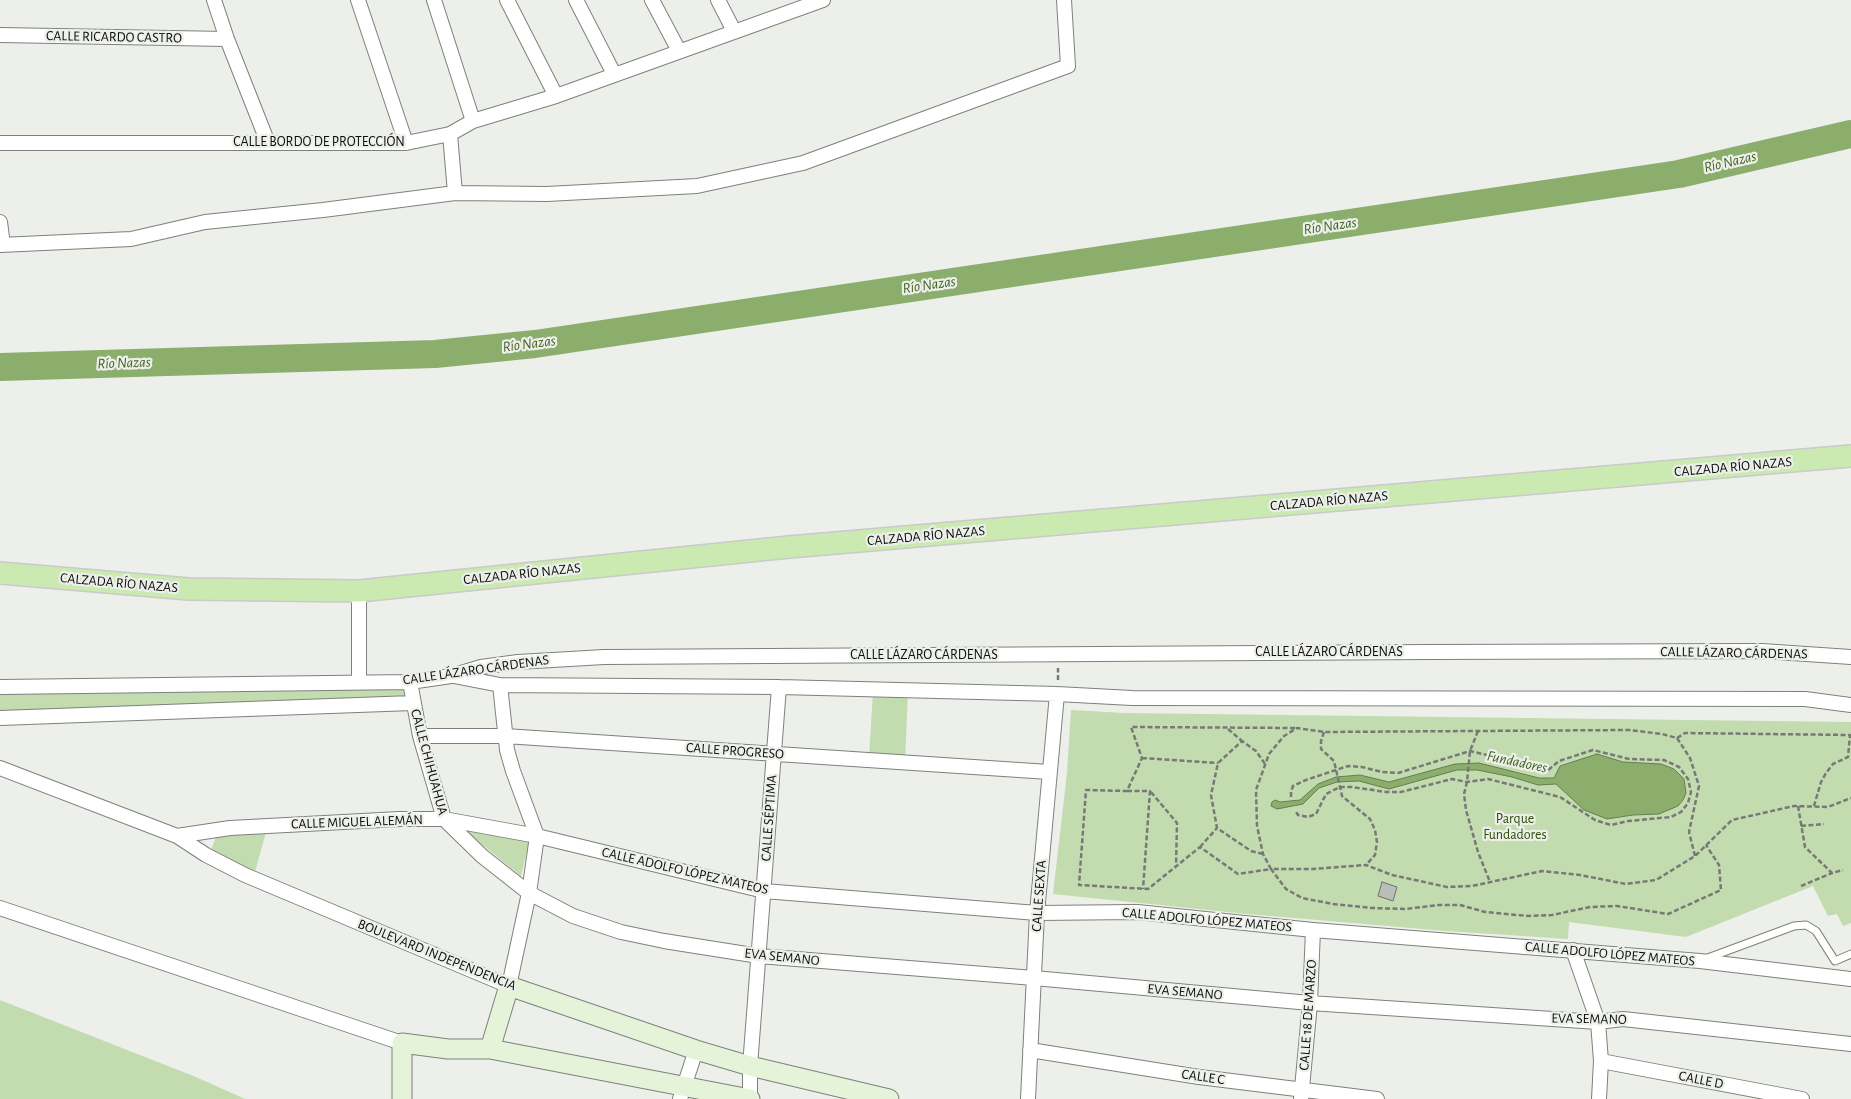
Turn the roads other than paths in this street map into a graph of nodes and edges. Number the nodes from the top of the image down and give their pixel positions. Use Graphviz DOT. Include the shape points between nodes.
graph roads {
  1 [pos="214,0"];
  2 [pos="358,0"];
  3 [pos="434,0"];
  4 [pos="507,0"];
  5 [pos="576,0"];
  6 [pos="652,0"];
  7 [pos="718,0"];
  8 [pos="823,0"];
  9 [pos="1064,0"];
  10 [pos="792,5"];
  11 [pos="734,31"];
  12 [pos="0,35"];
  13 [pos="227,39"];
  14 [pos="679,51"];
  15 [pos="614,74"];
  16 [pos="556,96"];
  17 [pos="473,121"];
  18 [pos="450,134"];
  19 [pos="0,143"];
  20 [pos="268,143"];
  21 [pos="406,143"];
  22 [pos="455,193"];
  23 [pos="0,222"];
  24 [pos="1,245"];
  25 [pos="1851,456"];
  26 [pos="0,574"];
  27 [pos="360,591"];
  28 [pos="1851,657"];
  29 [pos="451,676"];
  30 [pos="359,682"];
  31 [pos="410,682"];
  32 [pos="500,685"];
  33 [pos="0,687"];
  34 [pos="779,687"];
  35 [pos="1058,694"];
  36 [pos="413,703"];
  37 [pos="1851,705"];
  38 [pos="0,718"];
  39 [pos="420,736"];
  40 [pos="505,736"];
  41 [pos="774,753"];
  42 [pos="0,768"];
  43 [pos="1049,772"];
  44 [pos="444,819"];
  45 [pos="177,836"];
  46 [pos="537,836"];
  47 [pos="764,891"];
  48 [pos="529,893"];
  49 [pos="0,908"];
  50 [pos="1037,913"];
  51 [pos="1313,930"];
  52 [pos="1573,950"];
  53 [pos="1851,954"];
  54 [pos="759,956"];
  55 [pos="1700,961"];
  56 [pos="1835,961"];
  57 [pos="1836,977"];
  58 [pos="1034,978"];
  59 [pos="1851,978"];
  60 [pos="509,986"];
  61 [pos="1310,1003"];
  62 [pos="1598,1022"];
  63 [pos="402,1043"];
  64 [pos="1851,1044"];
  65 [pos="490,1049"];
  66 [pos="696,1050"];
  67 [pos="1030,1050"];
  68 [pos="1601,1061"];
  69 [pos="750,1066"];
  70 [pos="681,1093"];
  71 [pos="1301,1094"];
  72 [pos="402,1099"];
  73 [pos="750,1099"];
  74 [pos="890,1099"];
  75 [pos="1028,1099"];
  76 [pos="1377,1099"];
  77 [pos="1599,1099"];
  78 [pos="1802,1099"];
  1 -- 13 [label="street"];
  2 -- 21 [label="street"];
  3 -- 17 [label="street"];
  4 -- 16 [label="street"];
  5 -- 15 [label="street"];
  6 -- 14 [label="street"];
  7 -- 11 [label="street"];
  8 -- 10 [label="street, CALLE BORDO DE PROTECCIÓN"];
  9 -- 22 [label="street" via="1068,66 803,163 697,186 547,194"];
  10 -- 11 [label="street, CALLE BORDO DE PROTECCIÓN"];
  11 -- 14 [label="street, CALLE BORDO DE PROTECCIÓN"];
  12 -- 13 [label="street, CALLE RICARDO CASTRO"];
  13 -- 20 [label="street"];
  14 -- 15 [label="street, CALLE BORDO DE PROTECCIÓN"];
  15 -- 16 [label="street, CALLE BORDO DE PROTECCIÓN"];
  16 -- 17 [label="street, CALLE BORDO DE PROTECCIÓN"];
  17 -- 18 [label="street, CALLE BORDO DE PROTECCIÓN"];
  18 -- 21 [label="street, CALLE BORDO DE PROTECCIÓN"];
  18 -- 22 [label="street"];
  19 -- 20 [label="street, CALLE BORDO DE PROTECCIÓN"];
  20 -- 21 [label="street, CALLE BORDO DE PROTECCIÓN"];
  22 -- 24 [label="street" via="205,222 131,239"];
  23 -- 24 [label="street"];
  25 -- 27 [label="main road, CALZADA RÍO NAZAS" via="789,547"];
  26 -- 27 [label="main road, CALZADA RÍO NAZAS" via="189,589"];
  27 -- 30 [label="street"];
  28 -- 29 [label="street, CALLE LÁZARO CÁRDENAS" via="1762,652 604,657 518,662 481,667"];
  29 -- 31 [label="street, CALLE LÁZARO CÁRDENAS"];
  29 -- 32 [label="street"];
  30 -- 31 [label="street, CALLE LÁZARO CÁRDENAS"];
  30 -- 33 [label="street, CALLE LÁZARO CÁRDENAS"];
  31 -- 36 [label="street, CALLE CHIHUAHUA"];
  32 -- 34 [label="street"];
  32 -- 40 [label="street"];
  34 -- 35 [label="street"];
  34 -- 41 [label="street, CALLE SÉPTIMA"];
  35 -- 37 [label="street" via="1132,698 1805,699"];
  35 -- 43 [label="street, CALLE SEXTA"];
  36 -- 38 [label="street"];
  36 -- 39 [label="street, CALLE CHIHUAHUA"];
  39 -- 40 [label="street, CALLE PROGRESO"];
  39 -- 44 [label="street, CALLE CHIHUAHUA"];
  40 -- 41 [label="street, CALLE PROGRESO"];
  40 -- 46 [label="street" via="513,771"];
  41 -- 43 [label="street, CALLE PROGRESO"];
  41 -- 47 [label="street, CALLE SÉPTIMA"];
  42 -- 45 [label="street, BOULEVARD INDEPENDENCIA"];
  43 -- 50 [label="street, CALLE SEXTA"];
  44 -- 45 [label="street, CALLE MIGUEL ALEMÁN" via="230,828"];
  44 -- 46 [label="street, CALLE MIGUEL ALEMÁN"];
  44 -- 48 [label="street, CALLE CHIHUAHUA" via="482,856"];
  45 -- 60 [label="street, BOULEVARD INDEPENDENCIA" via="245,875"];
  46 -- 47 [label="street, CALLE ADOLFO LÓPEZ MATEOS"];
  46 -- 48 [label="street"];
  47 -- 50 [label="street, CALLE ADOLFO LÓPEZ MATEOS"];
  47 -- 54 [label="street, CALLE SÉPTIMA"];
  48 -- 54 [label="street, EVA SEMANO" via="573,916 621,932"];
  48 -- 60 [label="street"];
  49 -- 63 [label="street"];
  50 -- 51 [label="street, CALLE ADOLFO LÓPEZ MATEOS" via="1137,912"];
  50 -- 58 [label="street, CALLE SEXTA"];
  51 -- 52 [label="street, CALLE ADOLFO LÓPEZ MATEOS"];
  51 -- 61 [label="street, CALLE 18 DE MARZO"];
  52 -- 55 [label="street, CALLE ADOLFO LÓPEZ MATEOS"];
  52 -- 62 [label="street"];
  53 -- 56 [label="lane"];
  54 -- 58 [label="street, EVA SEMANO"];
  54 -- 69 [label="street, CALLE SÉPTIMA"];
  55 -- 56 [label="lane" via="1806,924 1816,931"];
  55 -- 57 [label="street, CALLE ADOLFO LÓPEZ MATEOS"];
  56 -- 57 [label="lane"];
  57 -- 59 [label="street, CALLE ADOLFO LÓPEZ MATEOS"];
  58 -- 61 [label="street, EVA SEMANO"];
  58 -- 67 [label="street, CALLE SEXTA"];
  60 -- 65 [label="street"];
  60 -- 66 [label="street, BOULEVARD INDEPENDENCIA"];
  61 -- 62 [label="street, EVA SEMANO"];
  61 -- 71 [label="street, CALLE 18 DE MARZO"];
  62 -- 64 [label="street, EVA SEMANO" via="1623,1020"];
  62 -- 68 [label="street"];
  63 -- 65 [label="street" via="448,1049"];
  63 -- 72 [label="street"];
  65 -- 70 [label="street"];
  66 -- 69 [label="street, BOULEVARD INDEPENDENCIA"];
  66 -- 70 [label="street"];
  67 -- 71 [label="street, CALLE C"];
  67 -- 75 [label="street, CALLE SEXTA"];
  68 -- 77 [label="street"];
  68 -- 78 [label="street, CALLE D"];
  69 -- 73 [label="street, CALLE SÉPTIMA"];
  69 -- 74 [label="street, BOULEVARD INDEPENDENCIA"];
  70 -- 73 [label="street"];
  71 -- 76 [label="street, CALLE C"];
}
